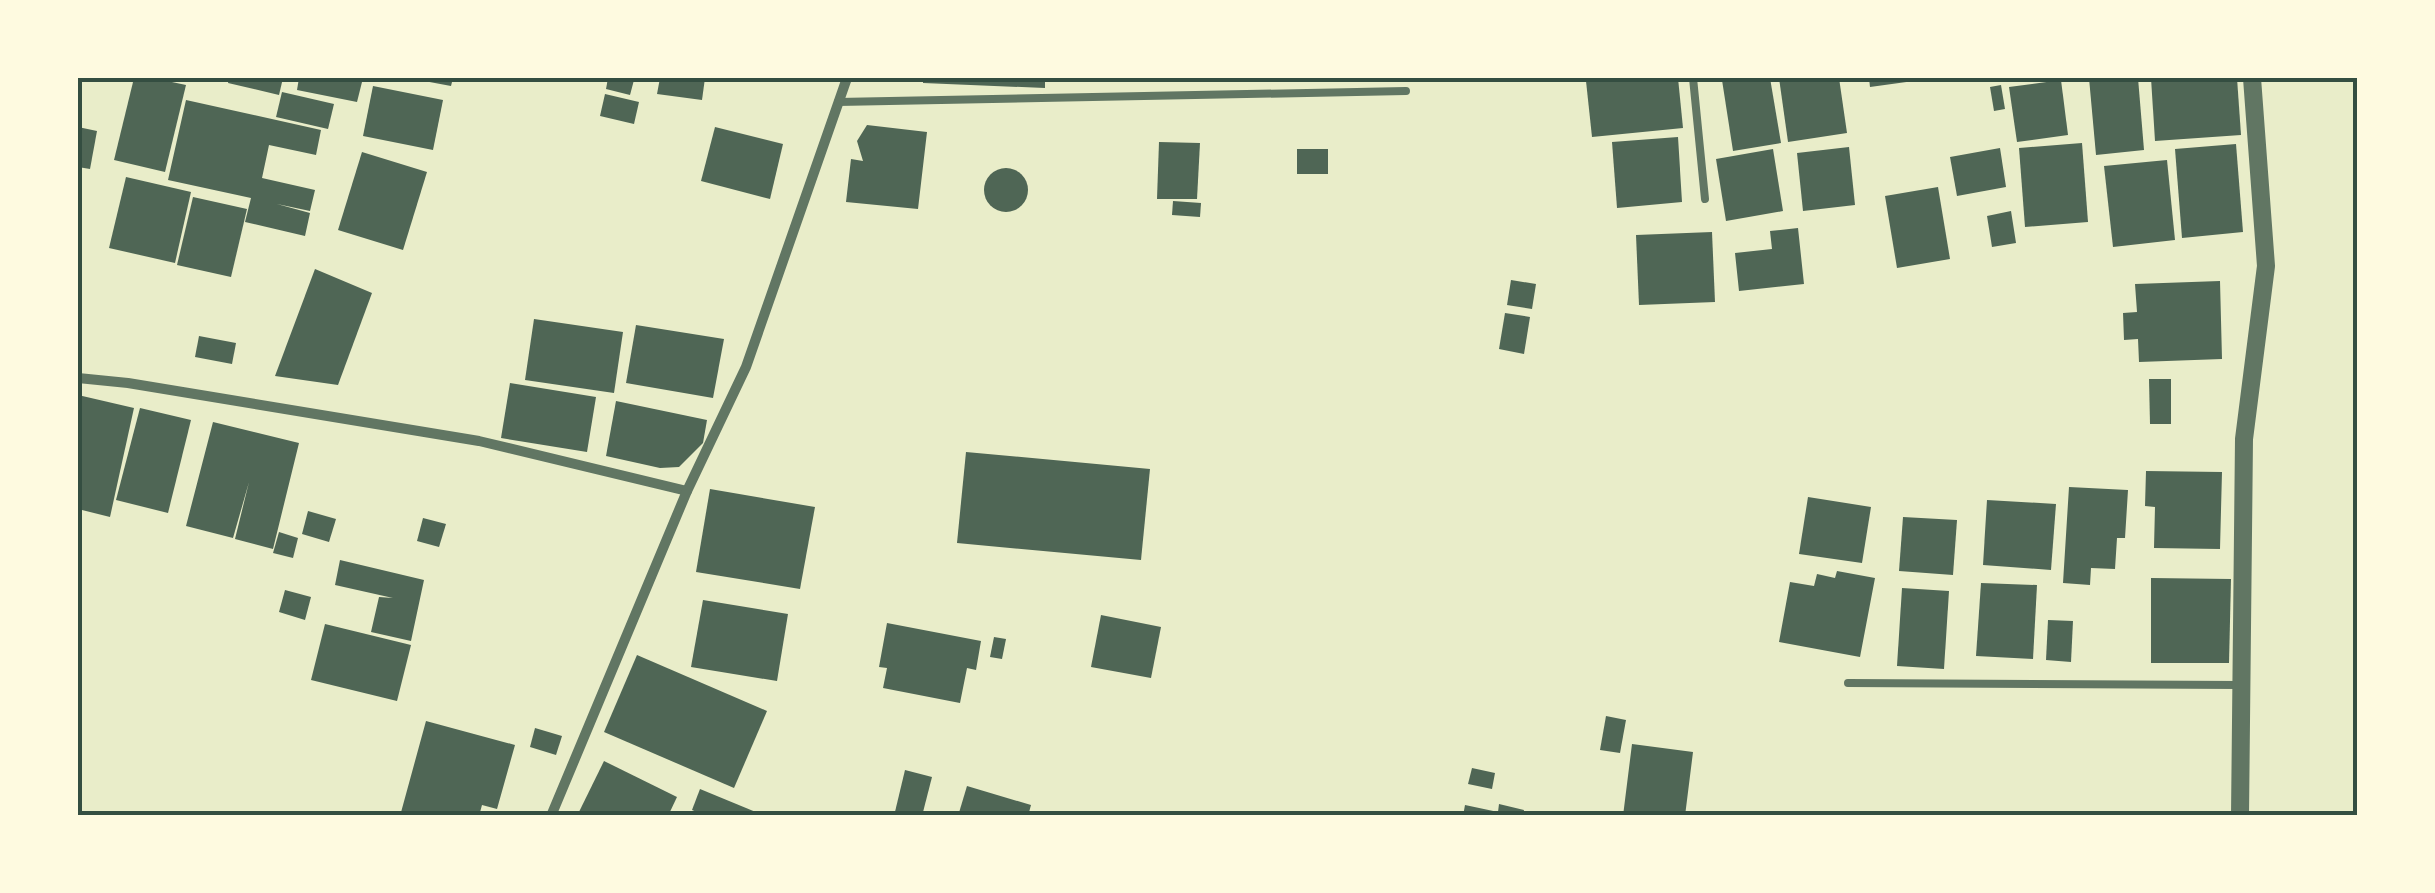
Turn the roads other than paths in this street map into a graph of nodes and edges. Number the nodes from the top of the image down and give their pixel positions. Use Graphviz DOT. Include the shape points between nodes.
graph roads {
  1 [pos="847,78"];
  2 [pos="1693,78"];
  3 [pos="2252,78"];
  4 [pos="1406,91"];
  5 [pos="838,102"];
  6 [pos="1706,199"];
  7 [pos="78,378"];
  8 [pos="687,490"];
  9 [pos="1848,683"];
  10 [pos="2242,684"];
  11 [pos="551,816"];
  12 [pos="2240,816"];
  1 -- 5 [label="street"];
  2 -- 6 [label="lane"];
  3 -- 10 [label="street" via="2266,266 2244,439"];
  4 -- 5 [label="lane"];
  5 -- 8 [label="street" via="746,367"];
  7 -- 8 [label="street" via="479,441"];
  8 -- 11 [label="street"];
  9 -- 10 [label="lane"];
  10 -- 12 [label="street"];
}
